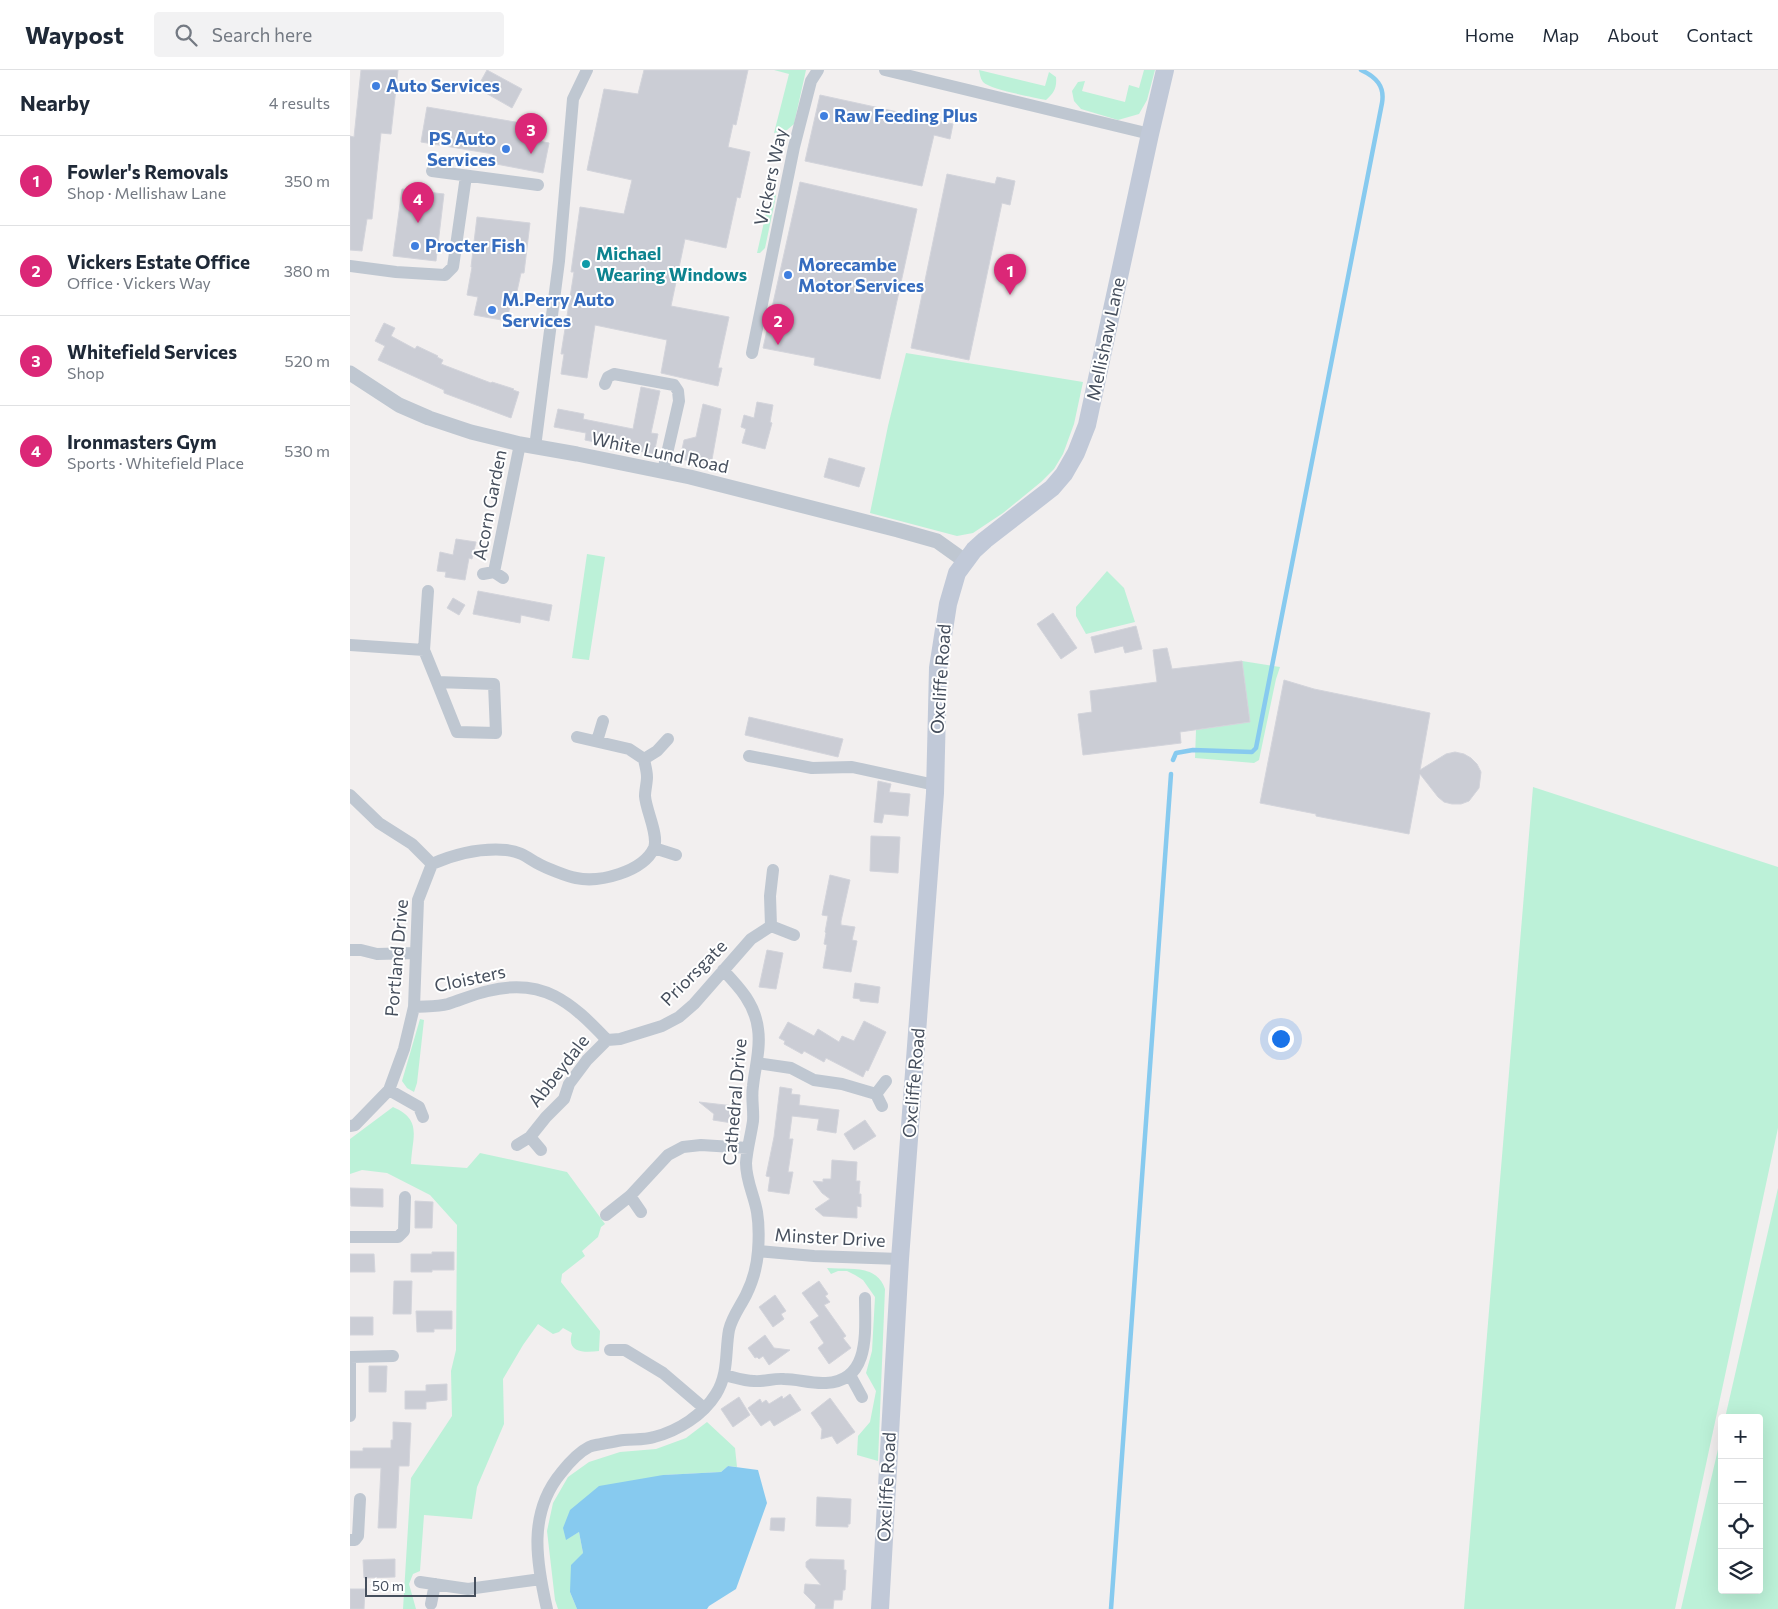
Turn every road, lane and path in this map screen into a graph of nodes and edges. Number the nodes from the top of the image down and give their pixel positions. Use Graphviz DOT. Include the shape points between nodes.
graph roads {
  1 [pos="587,70"];
  2 [pos="818,70"];
  3 [pos="885,70"];
  4 [pos="1165,70"];
  5 [pos="1150,134"];
  6 [pos="432,171"];
  7 [pos="466,176"];
  8 [pos="538,184"];
  9 [pos="350,266"];
  10 [pos="752,353"];
  11 [pos="350,373"];
  12 [pos="605,384"];
  13 [pos="520,444"];
  14 [pos="535,447"];
  15 [pos="663,471"];
  16 [pos="965,561"];
  17 [pos="493,575"];
  18 [pos="428,591"];
  19 [pos="350,645"];
  20 [pos="424,650"];
  21 [pos="437,682"];
  22 [pos="603,721"];
  23 [pos="577,737"];
  24 [pos="597,741"];
  25 [pos="667,745"];
  26 [pos="749,756"];
  27 [pos="644,758"];
  28 [pos="935,785"];
  29 [pos="350,795"];
  30 [pos="654,848"];
  31 [pos="676,855"];
  32 [pos="432,864"];
  33 [pos="768,877"];
  34 [pos="771,926"];
  35 [pos="794,935"];
  36 [pos="350,950"];
  37 [pos="416,953"];
  38 [pos="724,970"];
  39 [pos="414,1007"];
  40 [pos="607,1040"];
  41 [pos="757,1063"];
  42 [pos="886,1081"];
  43 [pos="389,1090"];
  44 [pos="876,1094"];
  45 [pos="882,1106"];
  46 [pos="422,1110"];
  47 [pos="350,1126"];
  48 [pos="530,1137"];
  49 [pos="517,1145"];
  50 [pos="748,1148"];
  51 [pos="541,1150"];
  52 [pos="630,1196"];
  53 [pos="405,1197"];
  54 [pos="641,1212"];
  55 [pos="606,1215"];
  56 [pos="350,1237"];
  57 [pos="758,1251"];
  58 [pos="900,1259"];
  59 [pos="865,1298"];
  60 [pos="610,1350"];
  61 [pos="393,1356"];
  62 [pos="350,1357"];
  63 [pos="724,1375"];
  64 [pos="850,1375"];
  65 [pos="862,1396"];
  66 [pos="704,1408"];
  67 [pos="350,1416"];
  68 [pos="360,1499"];
  69 [pos="352,1540"];
  70 [pos="541,1580"];
  71 [pos="420,1582"];
  72 [pos="435,1584"];
  73 [pos="431,1604"];
  74 [pos="547,1609"];
  75 [pos="880,1609"];
  1 -- 14 [label="street" via="573,99 559,261"];
  2 -- 10 [label="street, Vickers Way" via="811,81 794,147"];
  3 -- 5 [label="street"];
  4 -- 5 [label="main road, Mellishaw Lane"];
  5 -- 16 [label="main road, Mellishaw Lane" via="1089,416 1076,453 1052,488 985,540"];
  6 -- 7 [label="street"];
  7 -- 8 [label="street"];
  7 -- 9 [label="street" via="454,267 445,275"];
  11 -- 13 [label="street, White Lund Road" via="399,405 429,418"];
  12 -- 15 [label="street" via="614,374 674,385 678,391 677,416"];
  13 -- 14 [label="street, White Lund Road"];
  13 -- 17 [label="street, Acorn Garden"];
  14 -- 15 [label="street, White Lund Road"];
  15 -- 16 [label="street, White Lund Road" via="937,541"];
  16 -- 28 [label="main road, Oxcliffe Road" via="957,573 948,604 938,668"];
  18 -- 20 [label="street"];
  19 -- 20 [label="street"];
  20 -- 21 [label="street"];
  21 -- 21 [label="street" via="494,684 496,733 457,732"];
  22 -- 24 [label="street"];
  23 -- 24 [label="street"];
  24 -- 27 [label="street" via="629,749"];
  25 -- 27 [label="street"];
  26 -- 28 [label="street" via="812,768 852,767"];
  27 -- 30 [label="street" via="647,775 645,796 655,836"];
  28 -- 58 [label="main road, Oxcliffe Road"];
  29 -- 32 [label="street" via="378,823 412,844"];
  30 -- 31 [label="street"];
  30 -- 32 [label="street" via="632,870 598,878 577,878 538,864 523,853 505,850 452,855"];
  32 -- 37 [label="street, Portland Drive" via="418,900"];
  33 -- 34 [label="street"];
  34 -- 35 [label="street"];
  34 -- 38 [label="street, Priorsgate" via="751,939"];
  36 -- 37 [label="street" via="377,954"];
  37 -- 39 [label="street, Portland Drive"];
  38 -- 40 [label="street, Priorsgate" via="680,1017 662,1026"];
  38 -- 41 [label="street, Cathedral Drive" via="744,992 753,1010 758,1028"];
  39 -- 40 [label="street, Cloisters" via="447,1005 474,994 509,986 537,989 562,999"];
  39 -- 43 [label="street, Portland Drive" via="404,1049"];
  40 -- 48 [label="street, Abbeydale" via="587,1060 564,1099"];
  41 -- 44 [label="street" via="790,1068 814,1080"];
  41 -- 50 [label="street, Cathedral Drive"];
  42 -- 44 [label="street"];
  43 -- 46 [label="street"];
  43 -- 47 [label="street, Portland Drive" via="355,1125"];
  44 -- 45 [label="street"];
  48 -- 49 [label="street, Abbeydale"];
  48 -- 51 [label="street"];
  50 -- 52 [label="street" via="683,1147 668,1155"];
  50 -- 57 [label="street, Cathedral Drive" via="747,1181 757,1211"];
  52 -- 54 [label="street"];
  52 -- 55 [label="street"];
  53 -- 56 [label="street" via="404,1231 398,1237"];
  57 -- 58 [label="street, Minster Drive"];
  57 -- 63 [label="street, Cathedral Drive" via="754,1275 729,1330"];
  58 -- 75 [label="main road, Oxcliffe Road"];
  59 -- 64 [label="street" via="860,1312 864,1353 859,1366"];
  60 -- 66 [label="street" via="625,1350 663,1373"];
  61 -- 62 [label="street"];
  62 -- 67 [label="street"];
  63 -- 64 [label="street" via="752,1381 784,1378 817,1383 829,1383"];
  63 -- 66 [label="street, Cathedral Drive"];
  64 -- 65 [label="street"];
  66 -- 70 [label="street, Cathedral Drive" via="678,1428 654,1438 590,1447 568,1464 552,1484 541,1508 537,1537"];
  68 -- 69 [label="street" via="358,1536"];
  70 -- 72 [label="street" via="468,1589"];
  70 -- 74 [label="street, Cathedral Drive"];
  71 -- 72 [label="street"];
  72 -- 73 [label="street"];
}
